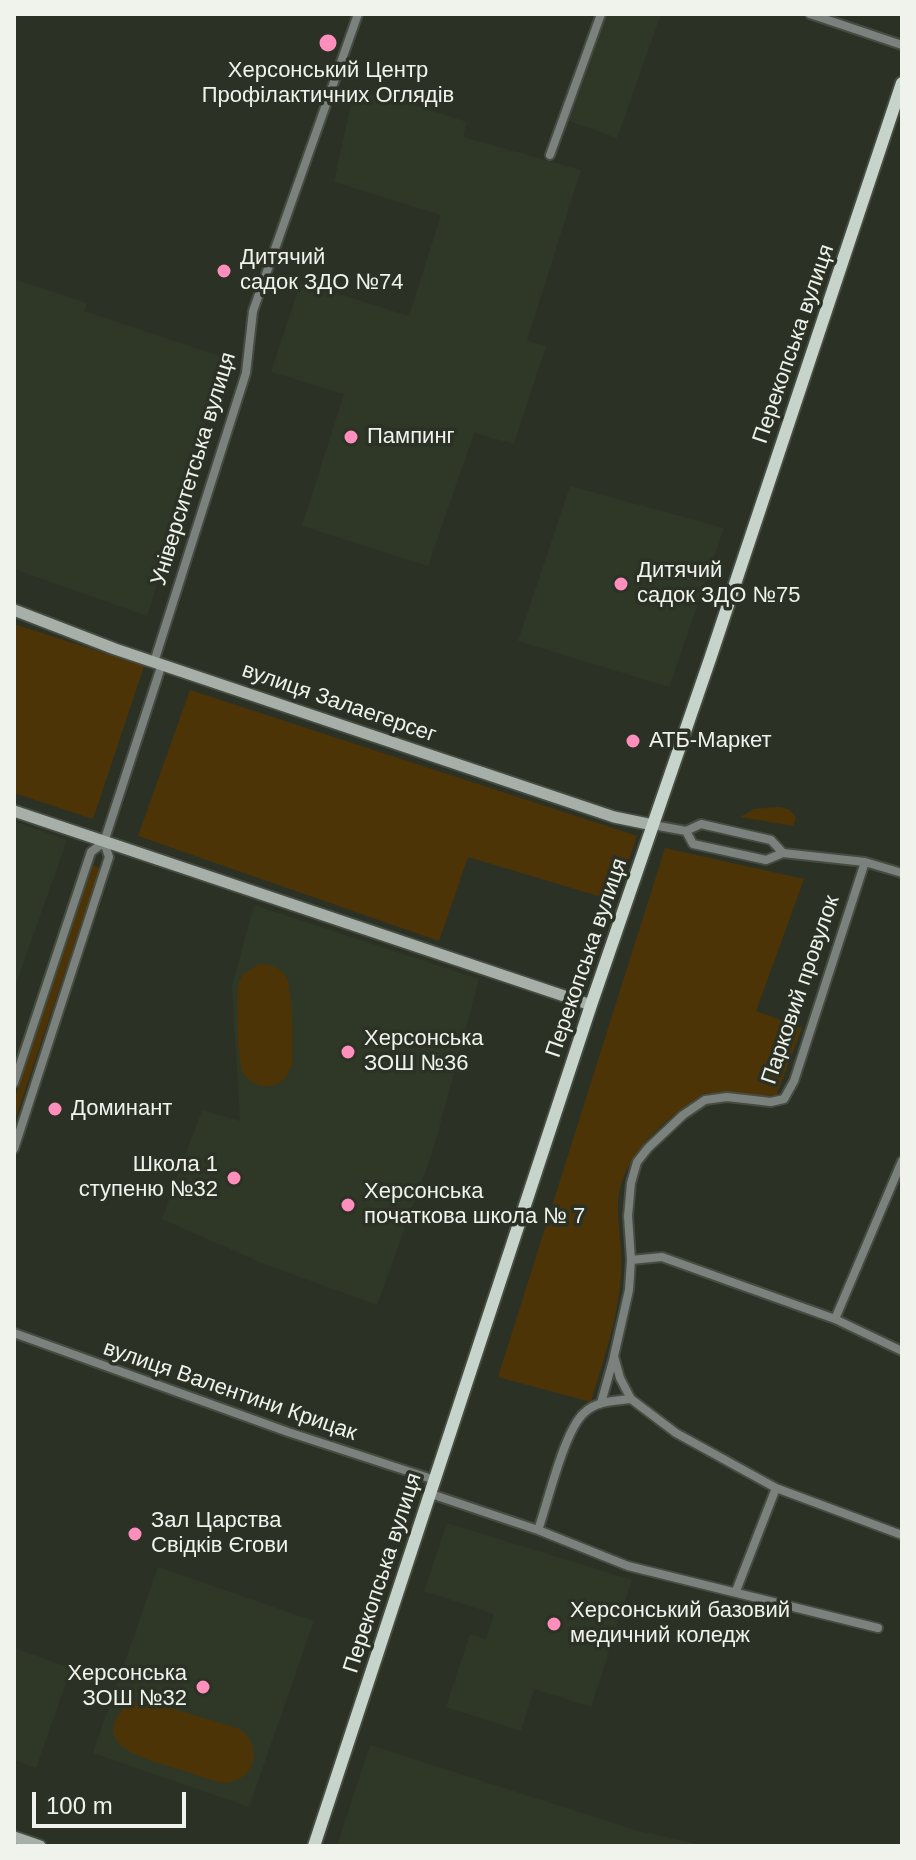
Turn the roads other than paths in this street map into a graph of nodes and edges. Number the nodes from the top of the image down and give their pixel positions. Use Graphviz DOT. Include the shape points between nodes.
graph roads {
  1 [pos="358,14"];
  2 [pos="601,14"];
  3 [pos="810,14"];
  4 [pos="902,45"];
  5 [pos="902,83"];
  6 [pos="550,155"];
  7 [pos="14,610"];
  8 [pos="158,663"];
  9 [pos="14,811"];
  10 [pos="653,825"];
  11 [pos="686,831"];
  12 [pos="104,842"];
  13 [pos="783,853"];
  14 [pos="865,862"];
  15 [pos="902,873"];
  16 [pos="591,1005"];
  17 [pos="14,1083"];
  18 [pos="14,1149"];
  19 [pos="902,1161"];
  20 [pos="631,1260"];
  21 [pos="835,1319"];
  22 [pos="14,1333"];
  23 [pos="902,1351"];
  24 [pos="614,1356"];
  25 [pos="631,1399"];
  26 [pos="601,1403"];
  27 [pos="435,1480"];
  28 [pos="776,1488"];
  29 [pos="431,1494"];
  30 [pos="538,1530"];
  31 [pos="902,1535"];
  32 [pos="736,1591"];
  33 [pos="878,1628"];
  34 [pos="14,1837"];
  35 [pos="40,1846"];
  36 [pos="314,1846"];
  1 -- 8 [label="street, Університетська вулиця" via="253,311 246,373"];
  2 -- 6 [label="street"];
  3 -- 4 [label="street"];
  5 -- 10 [label="main road, Перекопська вулиця"];
  7 -- 8 [label="main road, вулиця Залаегерсег"];
  8 -- 10 [label="main road, вулиця Залаегерсег" via="614,817"];
  8 -- 12 [label="street, Університетська вулиця"];
  9 -- 12 [label="main road"];
  10 -- 11 [label="street"];
  10 -- 16 [label="main road, Перекопська вулиця"];
  11 -- 13 [label="street" via="701,824 771,840"];
  11 -- 13 [label="street" via="693,844 766,860"];
  12 -- 16 [label="main road"];
  12 -- 17 [label="street, Університетська вулиця" via="91,852"];
  12 -- 18 [label="street, Університетська вулиця" via="109,857"];
  13 -- 14 [label="street"];
  14 -- 15 [label="street"];
  14 -- 20 [label="street, Парковий провулок" via="787,1094 778,1102 705,1100 648,1148 631,1183"];
  16 -- 27 [label="main road, Перекопська вулиця"];
  19 -- 21 [label="street"];
  20 -- 21 [label="street" via="662,1257"];
  20 -- 24 [label="street, Парковий провулок"];
  21 -- 23 [label="street"];
  22 -- 27 [label="street, вулиця Валентини Крицак"];
  24 -- 25 [label="street"];
  24 -- 26 [label="street, Парковий провулок"];
  25 -- 26 [label="street"];
  25 -- 28 [label="street" via="676,1433"];
  26 -- 30 [label="street" via="572,1427"];
  27 -- 29 [label="main road, Перекопська вулиця"];
  28 -- 31 [label="street"];
  28 -- 32 [label="street"];
  29 -- 30 [label="street"];
  29 -- 36 [label="main road, Перекопська вулиця"];
  30 -- 32 [label="street" via="628,1566"];
  32 -- 33 [label="street"];
  34 -- 35 [label="main road"];
}
